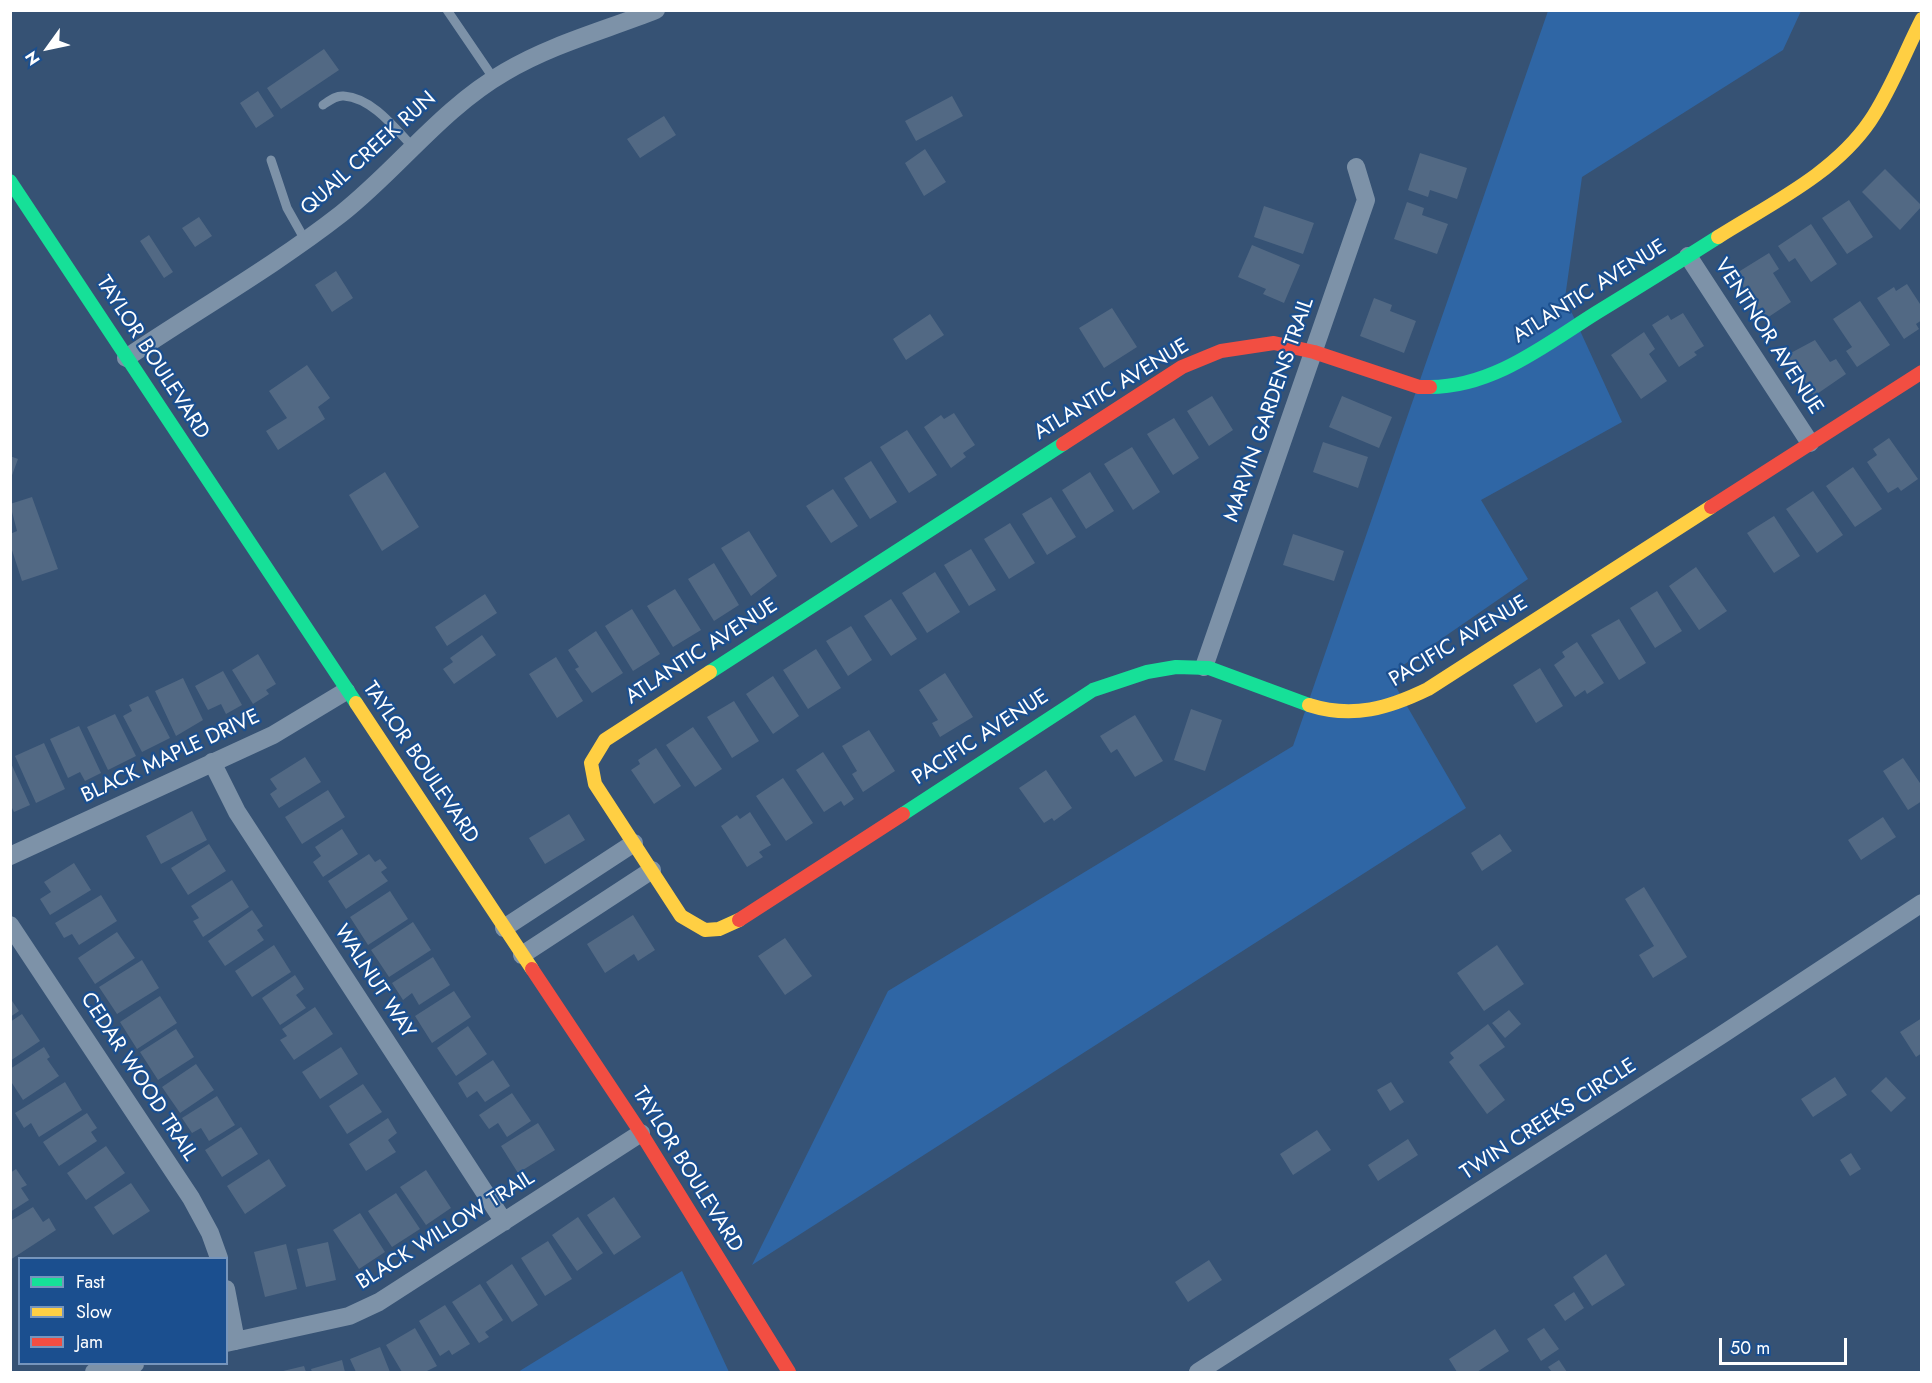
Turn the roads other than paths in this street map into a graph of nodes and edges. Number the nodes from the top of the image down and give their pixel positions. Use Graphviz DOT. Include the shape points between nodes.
graph roads {
  1 [pos="656,10"];
  2 [pos="447,11"];
  3 [pos="1922,19"];
  4 [pos="494,79"];
  5 [pos="323,105"];
  6 [pos="412,146"];
  7 [pos="271,160"];
  8 [pos="1356,167"];
  9 [pos="10,181"];
  10 [pos="305,240"];
  11 [pos="1688,256"];
  12 [pos="1314,352"];
  13 [pos="126,358"];
  14 [pos="1922,372"];
  15 [pos="1810,443"];
  16 [pos="1204,667"];
  17 [pos="346,691"];
  18 [pos="212,762"];
  19 [pos="634,843"];
  20 [pos="10,856"];
  21 [pos="652,870"];
  22 [pos="1922,903"];
  23 [pos="10,925"];
  24 [pos="504,928"];
  25 [pos="522,955"];
  26 [pos="641,1133"];
  27 [pos="504,1222"];
  28 [pos="219,1257"];
  29 [pos="228,1310"];
  30 [pos="231,1342"];
  31 [pos="130,1365"];
  32 [pos="94,1372"];
  33 [pos="789,1372"];
  34 [pos="1198,1372"];
  1 -- 4 [label="street, QUAIL CREEK RUN" via="556,47"];
  2 -- 4 [label="lane"];
  3 -- 11 [label="street, ATLANTIC AVENUE" via="1870,121 1843,153 1807,181"];
  4 -- 6 [label="street, QUAIL CREEK RUN"];
  5 -- 6 [label="lane" via="344,96 354,99 386,118"];
  6 -- 10 [label="street, QUAIL CREEK RUN" via="343,213"];
  7 -- 10 [label="lane" via="288,208"];
  8 -- 12 [label="street, MARVIN GARDENS TRAIL" via="1366,200"];
  9 -- 13 [label="street, TAYLOR BOULEVARD"];
  10 -- 13 [label="street, QUAIL CREEK RUN"];
  11 -- 12 [label="street, ATLANTIC AVENUE" via="1527,357 1489,376 1454,387 1419,387"];
  11 -- 15 [label="street, VENTNOR AVENUE"];
  12 -- 16 [label="street, MARVIN GARDENS TRAIL"];
  12 -- 19 [label="street, ATLANTIC AVENUE" via="1274,344 1221,351 1182,367 604,740 591,763 595,784"];
  13 -- 17 [label="street, TAYLOR BOULEVARD"];
  14 -- 15 [label="street, PACIFIC AVENUE"];
  15 -- 16 [label="street, PACIFIC AVENUE" via="1399,705 1365,714 1337,712"];
  16 -- 21 [label="street, PACIFIC AVENUE" via="1158,669 1093,690 751,914 719,929 705,930 681,916"];
  17 -- 18 [label="street, BLACK MAPLE DRIVE" via="273,735"];
  17 -- 24 [label="street, TAYLOR BOULEVARD"];
  18 -- 20 [label="street, BLACK MAPLE DRIVE"];
  18 -- 27 [label="street, WALNUT WAY" via="237,812"];
  19 -- 21 [label="street"];
  19 -- 24 [label="street"];
  21 -- 25 [label="street"];
  22 -- 34 [label="street, TWIN CREEKS CIRCLE"];
  23 -- 28 [label="street, CEDAR WOOD TRAIL" via="190,1198"];
  24 -- 25 [label="street, TAYLOR BOULEVARD"];
  25 -- 26 [label="street, TAYLOR BOULEVARD"];
  26 -- 27 [label="street, BLACK WILLOW TRAIL"];
  26 -- 33 [label="street, TAYLOR BOULEVARD"];
  27 -- 30 [label="street, BLACK WILLOW TRAIL" via="379,1302 349,1316"];
  29 -- 30 [label="street"];
  31 -- 32 [label="street"];
}
